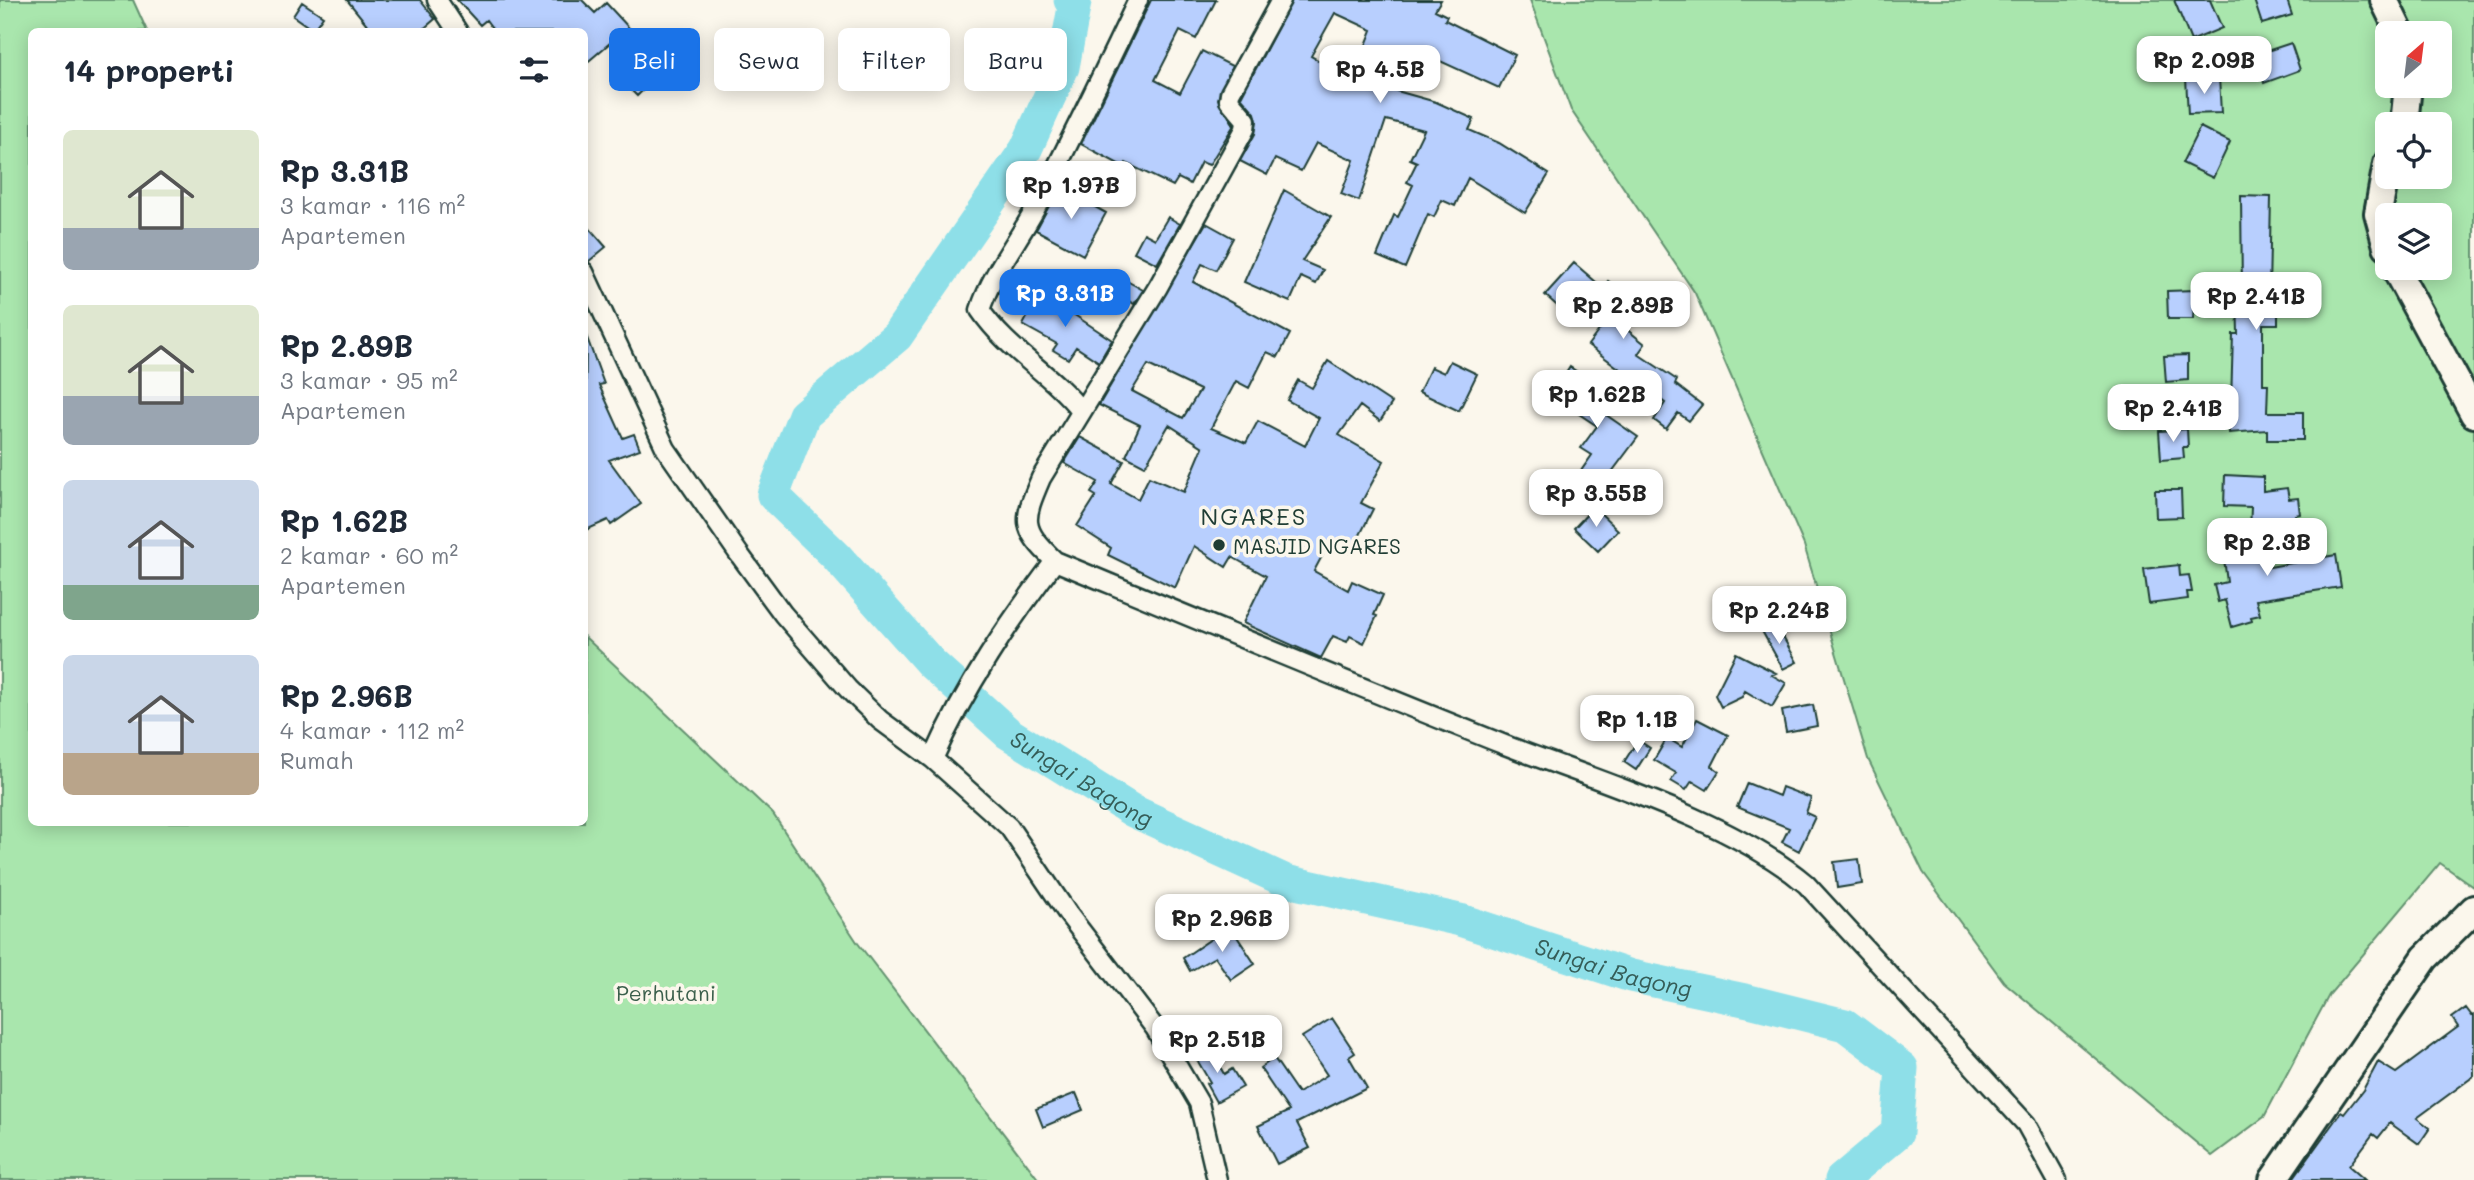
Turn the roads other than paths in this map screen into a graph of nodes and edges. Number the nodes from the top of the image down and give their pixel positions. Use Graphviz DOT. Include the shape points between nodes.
graph roads {
  1 [pos="437,0"];
  2 [pos="1138,0"];
  3 [pos="1281,0"];
  4 [pos="2384,0"];
  5 [pos="2394,21"];
  6 [pos="455,28"];
  7 [pos="2401,280"];
  8 [pos="588,281"];
  9 [pos="1081,411"];
  10 [pos="2474,414"];
  11 [pos="1055,561"];
  12 [pos="933,758"];
  13 [pos="2474,909"];
  14 [pos="1217,1180"];
  15 [pos="2057,1180"];
  16 [pos="2273,1180"];
  1 -- 6 [label="street"];
  2 -- 9 [label="street" via="1038,204 988,284 980,310 996,332 1066,392"];
  3 -- 9 [label="street" via="1230,93 1229,100 1246,120 1245,129 1158,287"];
  4 -- 5 [label="main road"];
  7 -- 10 [label="main road"];
  8 -- 12 [label="street" via="666,449 739,554 848,689 880,720"];
  9 -- 11 [label="street" via="1041,478 1027,512 1032,539"];
  11 -- 12 [label="street" via="1004,629"];
  11 -- 15 [label="street" via="1708,824 1784,866 1806,884 2026,1124"];
  12 -- 14 [label="street" via="1009,827 1155,1028 1196,1095"];
  13 -- 16 [label="main road" via="2425,958"];
}
